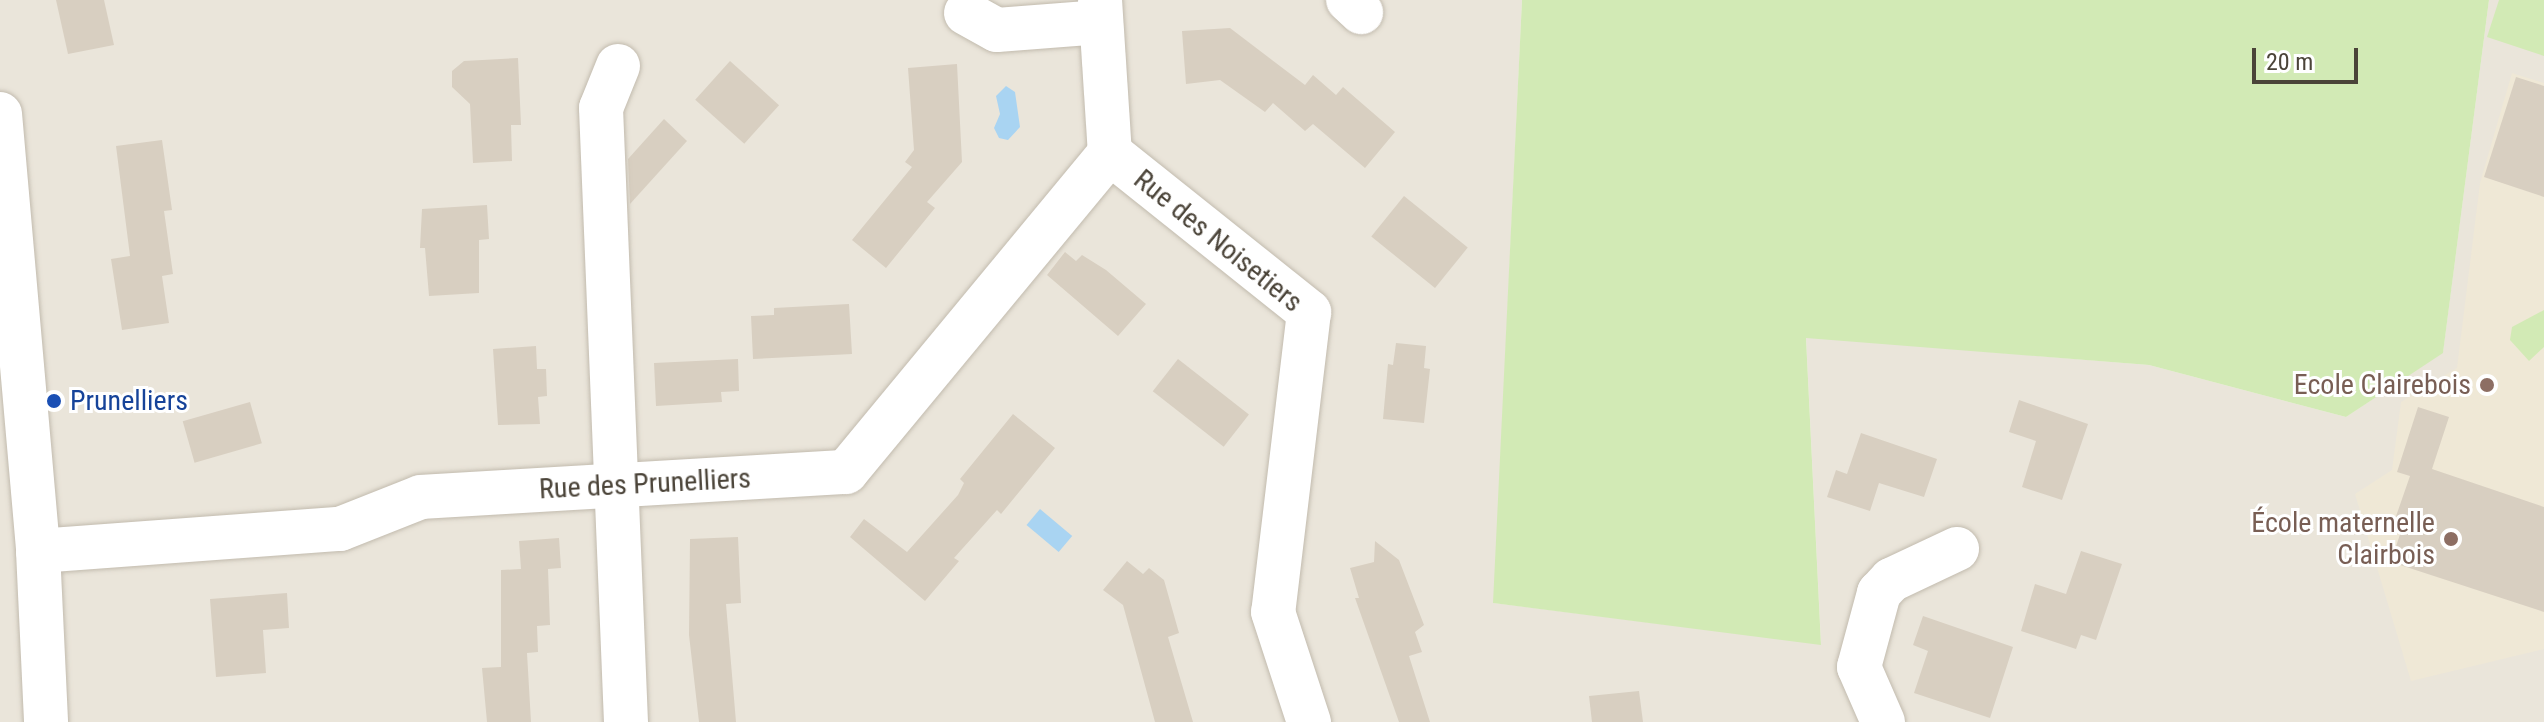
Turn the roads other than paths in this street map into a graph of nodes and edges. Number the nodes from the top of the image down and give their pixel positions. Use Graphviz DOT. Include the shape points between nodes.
graph roads {
  1 [pos="1100,11"];
  2 [pos="966,13"];
  3 [pos="618,66"];
  4 [pos="0,114"];
  5 [pos="1110,153"];
  6 [pos="613,487"];
  7 [pos="1957,549"];
  8 [pos="38,551"];
  9 [pos="46,722"];
  10 [pos="626,722"];
  11 [pos="1309,722"];
  12 [pos="1883,722"];
  1 -- 2 [label="street" via="997,30"];
  1 -- 5 [label="street, Rue des Noisetiers"];
  3 -- 6 [label="street" via="601,108"];
  4 -- 8 [label="street"];
  5 -- 6 [label="street, Rue des Prunelliers" via="846,472"];
  5 -- 11 [label="street, Rue des Noisetiers" via="1309,312 1273,612"];
  6 -- 8 [label="street, Rue des Prunelliers" via="421,497 340,529"];
  6 -- 10 [label="street"];
  7 -- 12 [label="street" via="1891,580 1879,593 1859,667"];
  8 -- 9 [label="street"];
}
